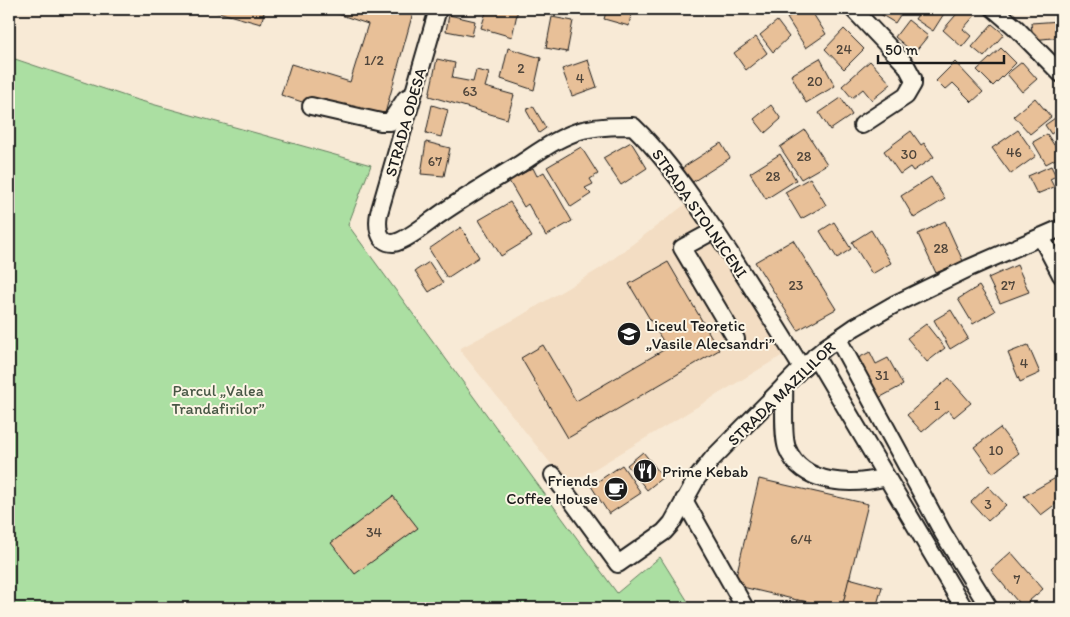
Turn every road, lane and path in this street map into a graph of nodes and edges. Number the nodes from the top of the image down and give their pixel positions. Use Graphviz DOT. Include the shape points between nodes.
graph roads {
  1 [pos="438,9"];
  2 [pos="853,9"];
  3 [pos="994,9"];
  4 [pos="1061,74"];
  5 [pos="418,76"];
  6 [pos="311,106"];
  7 [pos="862,125"];
  8 [pos="1061,228"];
  9 [pos="715,230"];
  10 [pos="381,236"];
  11 [pos="1041,237"];
  12 [pos="1061,275"];
  13 [pos="838,338"];
  14 [pos="736,339"];
  15 [pos="814,356"];
  16 [pos="802,368"];
  17 [pos="784,386"];
  18 [pos="553,475"];
  19 [pos="886,477"];
  20 [pos="684,500"];
  21 [pos="745,608"];
  22 [pos="964,608"];
  23 [pos="989,608"];
  1 -- 5 [label="street, STRADA ODESA"];
  2 -- 7 [label="street" via="906,65 913,78 906,96"];
  3 -- 4 [label="street"];
  5 -- 6 [label="street" via="390,122"];
  5 -- 10 [label="street, STRADA ODESA" via="379,213"];
  8 -- 11 [label="street, STRADA MAZILILOR"];
  9 -- 10 [label="street, STRADA STOLNICENI" via="666,160 645,137 633,126 615,126 582,130 562,138 394,243"];
  9 -- 14 [label="street" via="682,248"];
  9 -- 16 [label="street, STRADA STOLNICENI"];
  11 -- 12 [label="street"];
  11 -- 13 [label="street, STRADA MAZILILOR" via="938,282"];
  13 -- 15 [label="street, STRADA MAZILILOR"];
  13 -- 23 [label="street" via="943,533"];
  15 -- 16 [label="street, STRADA MAZILILOR"];
  15 -- 19 [label="street"];
  16 -- 17 [label="street, STRADA MAZILILOR"];
  17 -- 19 [label="street" via="786,441 798,465 817,477 831,481"];
  17 -- 20 [label="street, STRADA MAZILILOR" via="714,458"];
  18 -- 20 [label="street, STRADA MAZILILOR" via="618,564 664,532"];
  19 -- 22 [label="street"];
  20 -- 21 [label="street"];
}
